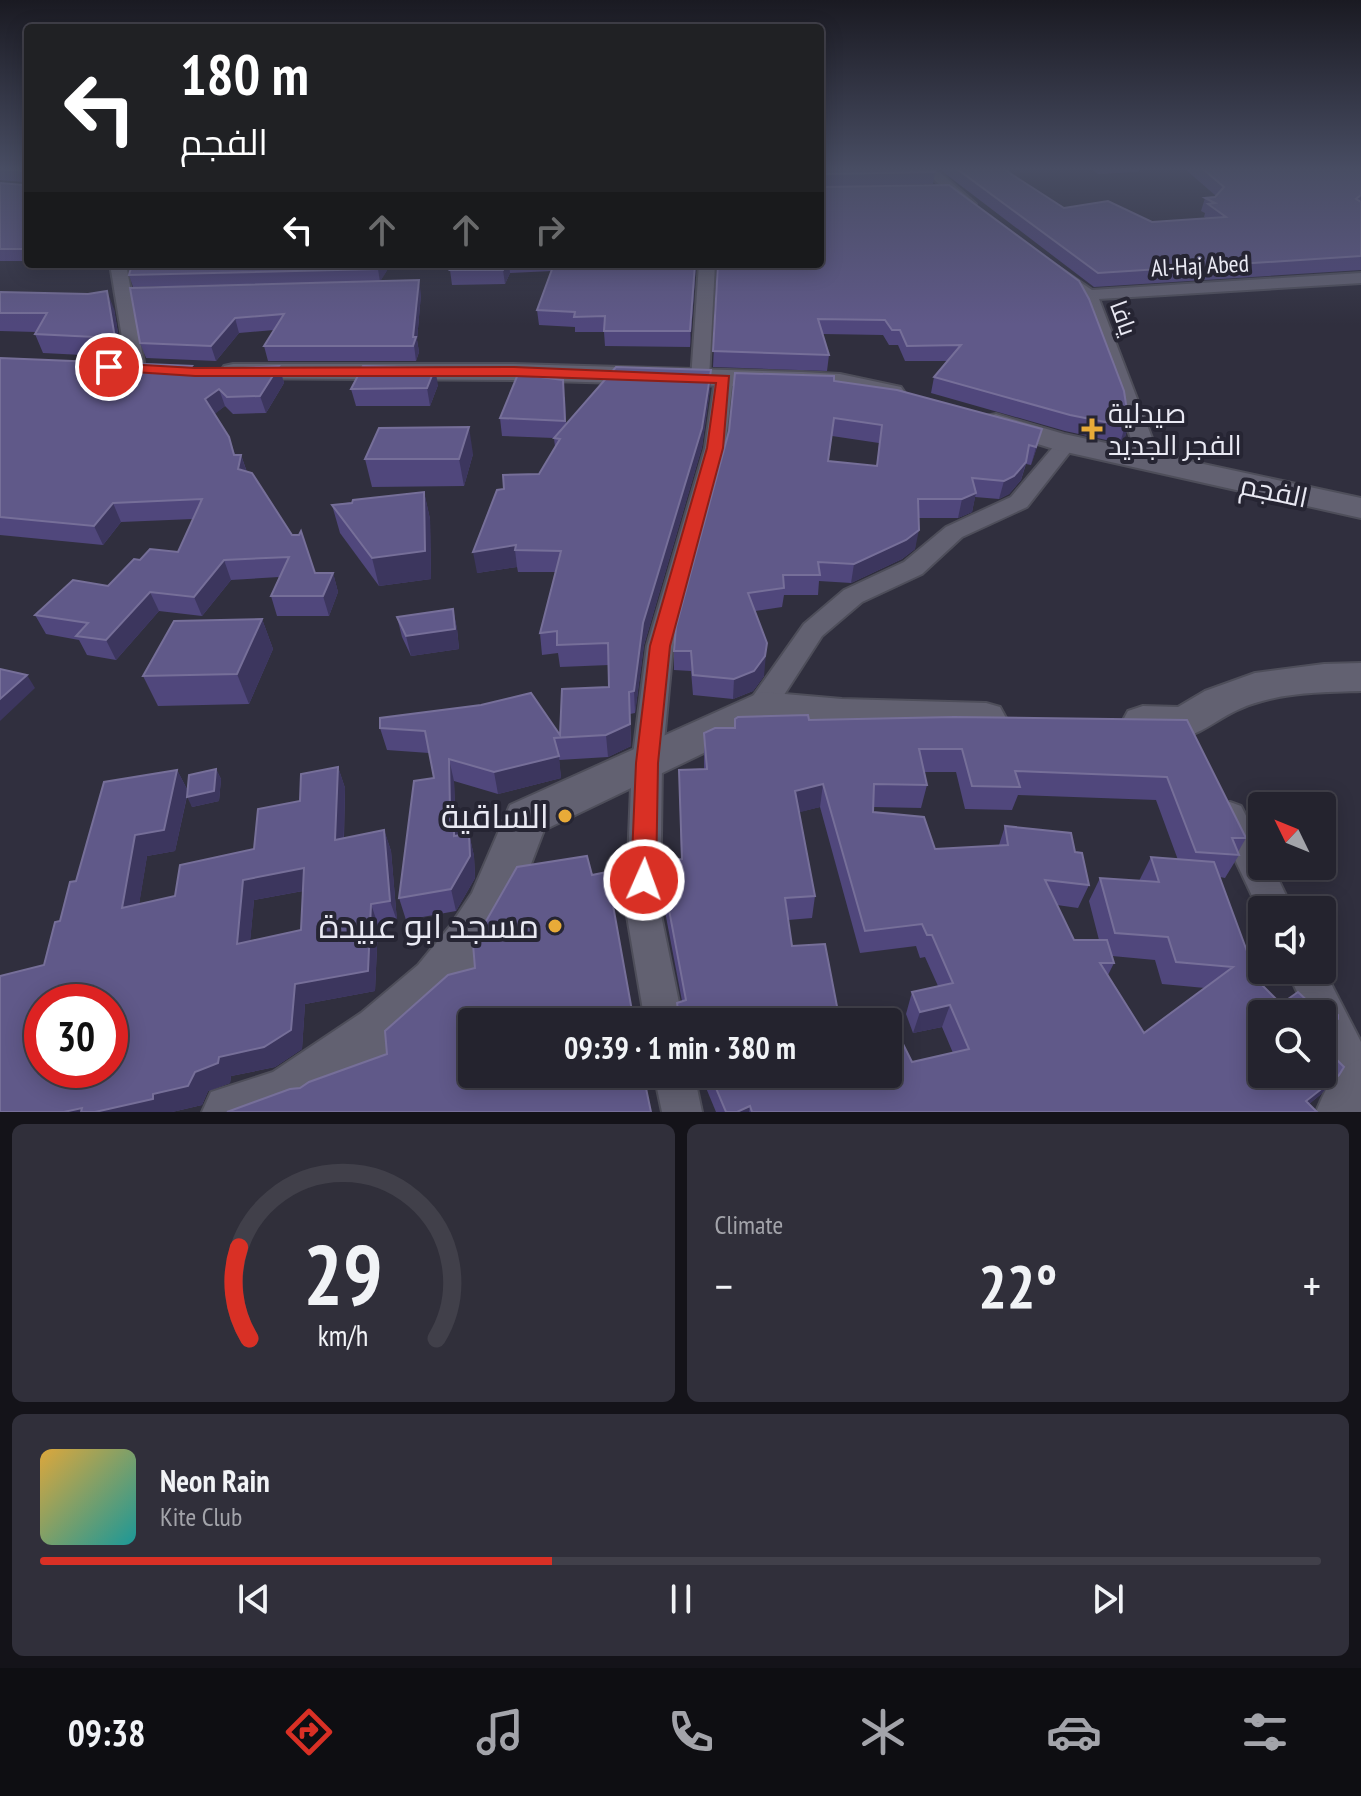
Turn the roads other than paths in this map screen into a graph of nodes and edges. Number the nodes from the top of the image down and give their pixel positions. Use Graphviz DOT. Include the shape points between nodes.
graph roads {
  1 [pos="1043,261"];
  2 [pos="120,268"];
  3 [pos="707,268"];
  4 [pos="1361,278"];
  5 [pos="1089,295"];
  6 [pos="106,367"];
  7 [pos="147,369"];
  8 [pos="211,372"];
  9 [pos="712,379"];
  10 [pos="920,401"];
  11 [pos="977,416"];
  12 [pos="1067,443"];
  13 [pos="1149,459"];
  14 [pos="1361,508"];
  15 [pos="1361,677"];
  16 [pos="761,707"];
  17 [pos="1029,719"];
  18 [pos="1107,721"];
  19 [pos="647,763"];
  20 [pos="1220,795"];
  21 [pos="1269,896"];
  22 [pos="1312,984"];
  23 [pos="661,1008"];
  24 [pos="1361,1085"];
  25 [pos="677,1088"];
  26 [pos="231,1112"];
  27 [pos="682,1112"];
  28 [pos="1345,1112"];
  1 -- 5 [label="street, يافا"];
  2 -- 7 [label="street" via="132,295"];
  3 -- 9 [label="street"];
  4 -- 5 [label="street, Al-Haj Abed"];
  5 -- 13 [label="street, يافا"];
  6 -- 7 [label="main road"];
  8 -- 9 [label="main road" via="514,372"];
  9 -- 10 [label="main road" via="840,382"];
  9 -- 19 [label="street" via="715,448 660,646"];
  11 -- 12 [label="main road, الفجم"];
  12 -- 13 [label="main road, الفجم"];
  12 -- 16 [label="street" via="1019,502 954,532 913,568 853,596 813,630"];
  13 -- 14 [label="main road, الفجم"];
  15 -- 18 [label="main road" via="1255,687 1219,702 1192,738"];
  16 -- 17 [label="main road"];
  16 -- 19 [label="main road"];
  19 -- 23 [label="street" via="643,910"];
  19 -- 26 [label="main road" via="526,818 491,906 436,983 380,1032 286,1097"];
  20 -- 21 [label="street"];
  22 -- 24 [label="street"];
  24 -- 28 [label="main road"];
  25 -- 27 [label="street"];
}
